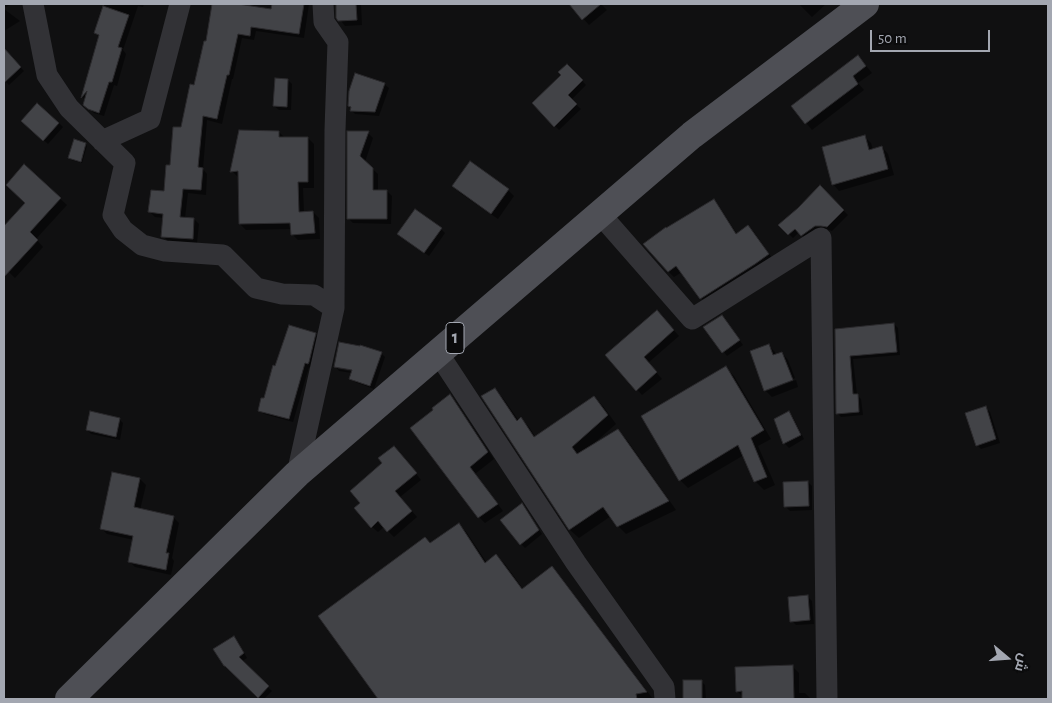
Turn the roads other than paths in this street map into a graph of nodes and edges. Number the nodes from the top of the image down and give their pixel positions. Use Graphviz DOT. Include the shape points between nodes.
graph roads {
  1 [pos="33,4"];
  2 [pos="180,4"];
  3 [pos="323,4"];
  4 [pos="865,4"];
  5 [pos="102,141"];
  6 [pos="600,214"];
  7 [pos="334,308"];
  8 [pos="438,354"];
  9 [pos="297,474"];
  10 [pos="69,699"];
  11 [pos="665,699"];
  12 [pos="827,699"];
  1 -- 5 [label="street" via="47,75 69,108"];
  2 -- 5 [label="street" via="150,119"];
  3 -- 7 [label="street" via="324,22 338,42"];
  4 -- 6 [label="main road, 1" via="692,135"];
  5 -- 7 [label="street" via="125,163 113,215 123,230 142,245 165,251 223,255 256,288 282,294 314,295"];
  6 -- 8 [label="main road, 1"];
  6 -- 12 [label="street" via="692,319 821,238"];
  7 -- 9 [label="street"];
  8 -- 9 [label="main road, 1"];
  8 -- 11 [label="street" via="576,563 664,687"];
  9 -- 10 [label="main road, 1"];
}
